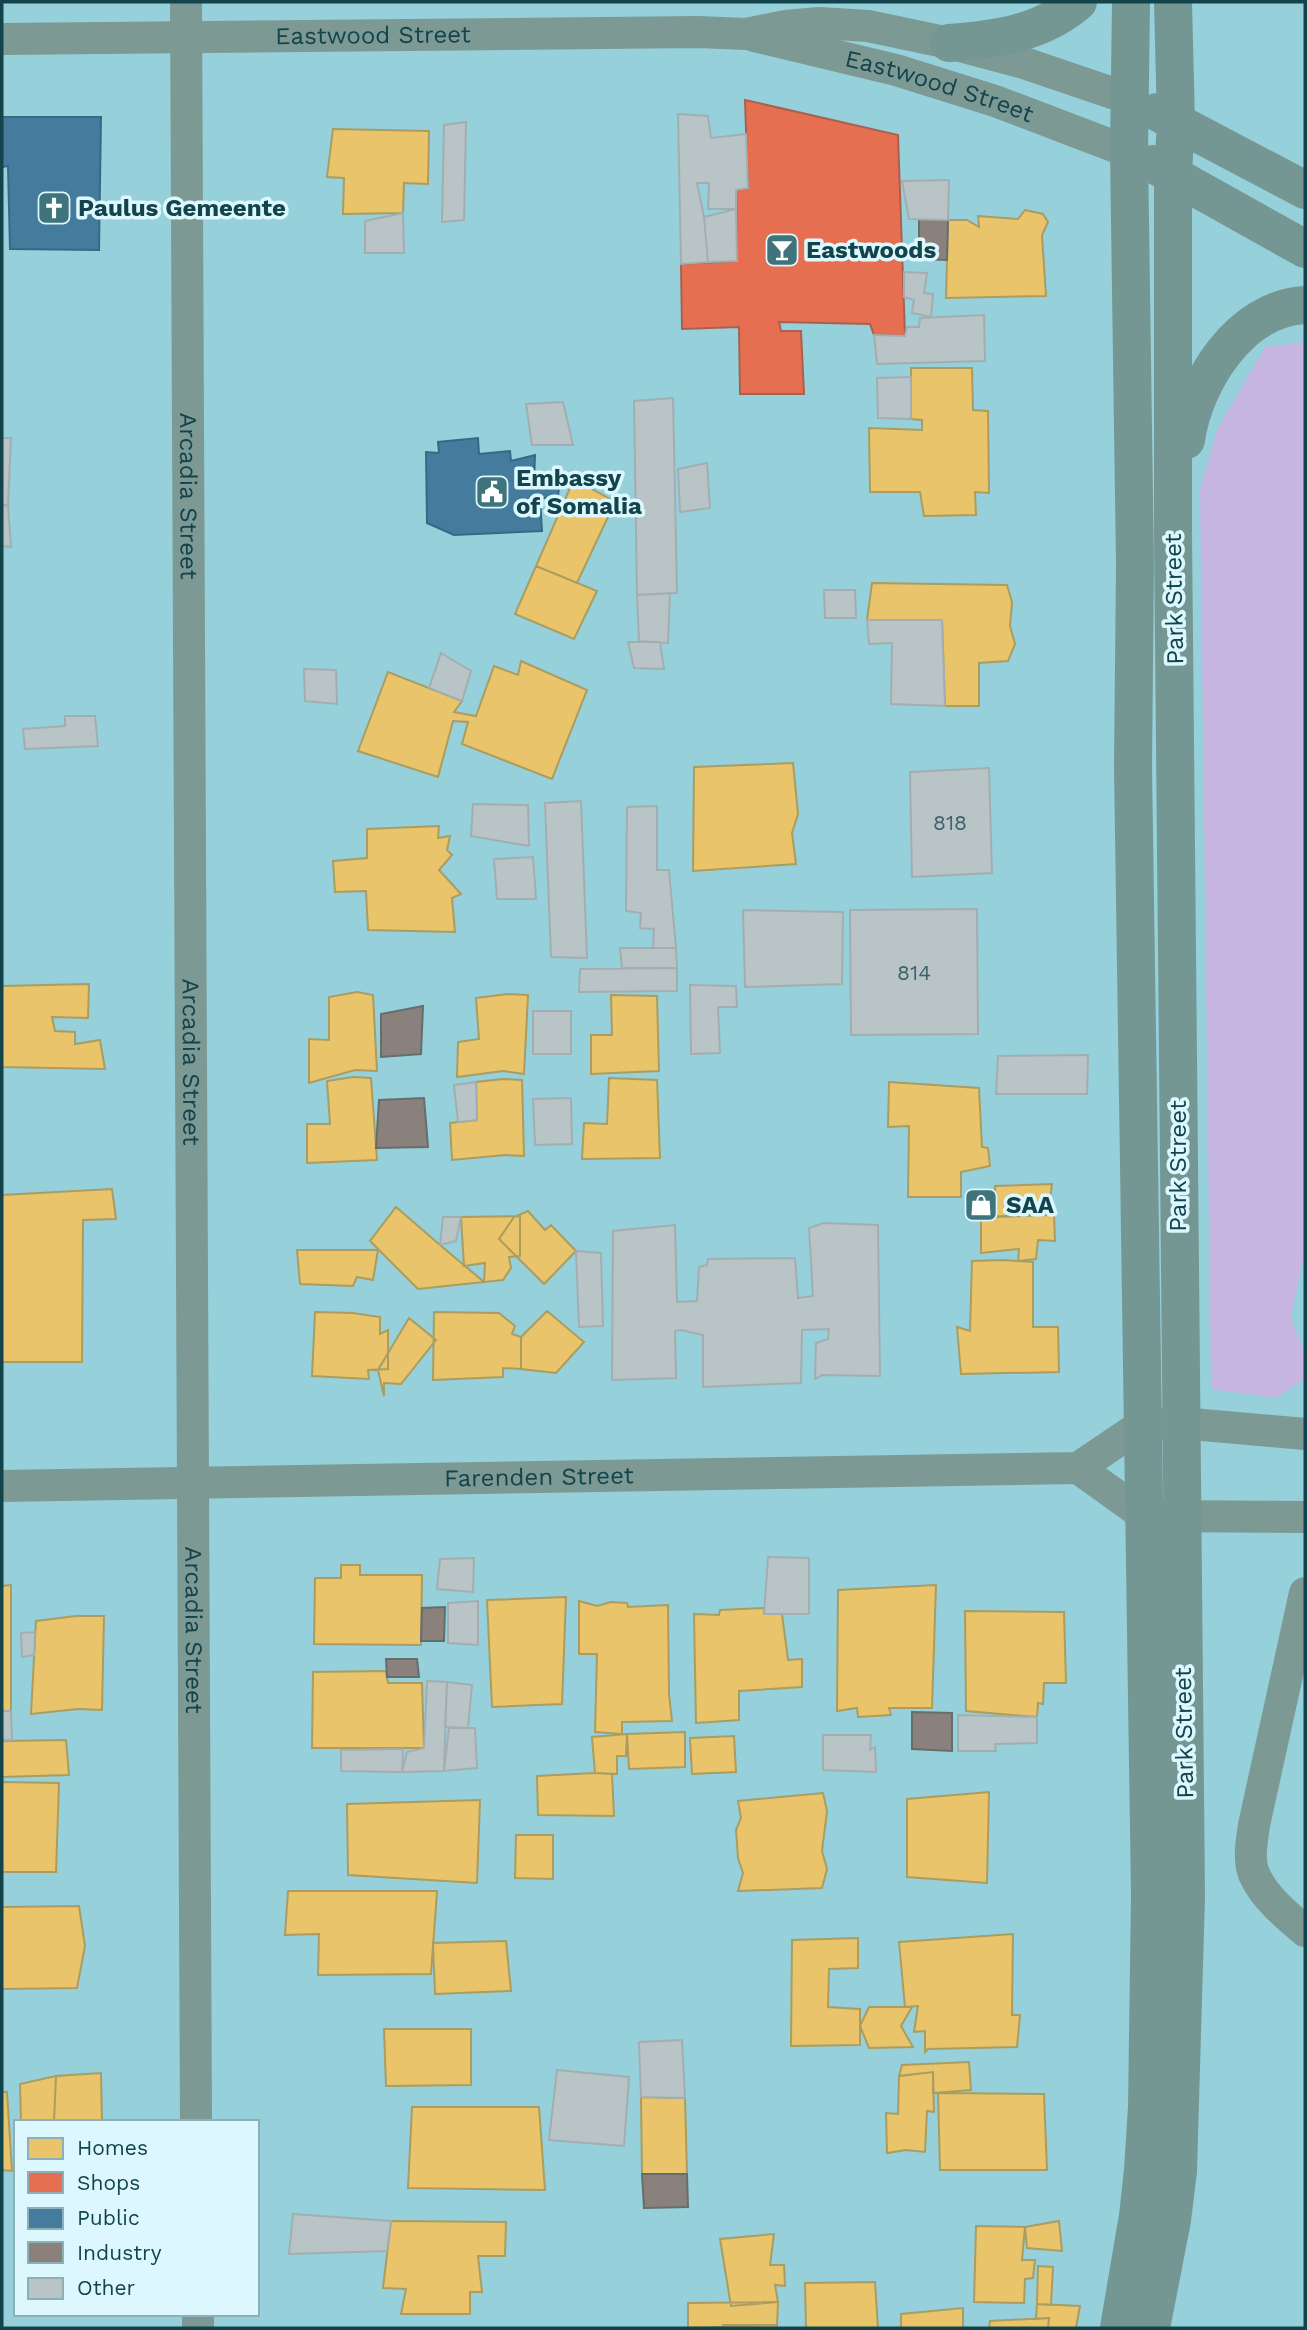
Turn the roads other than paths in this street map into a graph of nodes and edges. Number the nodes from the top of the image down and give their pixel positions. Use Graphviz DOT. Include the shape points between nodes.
graph roads {
  1 [pos="186,2"];
  2 [pos="1078,2"];
  3 [pos="1131,2"];
  4 [pos="1173,2"];
  5 [pos="746,34"];
  6 [pos="2,39"];
  7 [pos="187,39"];
  8 [pos="949,43"];
  9 [pos="1130,99"];
  10 [pos="1176,122"];
  11 [pos="1129,152"];
  12 [pos="1173,174"];
  13 [pos="1305,190"];
  14 [pos="1305,249"];
  15 [pos="1305,305"];
  16 [pos="1173,533"];
  17 [pos="1180,1423"];
  18 [pos="1143,1424"];
  19 [pos="1305,1434"];
  20 [pos="1078,1468"];
  21 [pos="192,1484"];
  22 [pos="2,1486"];
  23 [pos="1163,1516"];
  24 [pos="1305,1517"];
  25 [pos="1305,1593"];
  26 [pos="1305,1931"];
  27 [pos="196,2120"];
  28 [pos="1119,2328"];
  29 [pos="1151,2328"];
  1 -- 7 [label="street, Arcadia Street"];
  2 -- 8 [label="street" via="1040,27 998,39"];
  3 -- 9 [label="street, Park Street"];
  4 -- 10 [label="street, Park Street"];
  5 -- 7 [label="street, Eastwood Street"];
  5 -- 8 [label="street, Eastwood Street" via="786,26 849,24"];
  5 -- 11 [label="street, Eastwood Street" via="909,74 1007,105"];
  6 -- 7 [label="street, Eastwood Street"];
  7 -- 21 [label="street, Arcadia Street"];
  8 -- 9 [label="street, Eastwood Street"];
  9 -- 10 [label="street"];
  9 -- 11 [label="street, Park Street"];
  10 -- 12 [label="street, Park Street"];
  10 -- 13 [label="street"];
  11 -- 12 [label="street"];
  11 -- 18 [label="street, Park Street" via="1135,551 1132,767"];
  12 -- 14 [label="street"];
  12 -- 16 [label="street, Park Street"];
  15 -- 16 [label="street" via="1264,317 1228,346 1200,388 1187,433"];
  16 -- 17 [label="street, Park Street"];
  17 -- 18 [label="street"];
  17 -- 19 [label="street"];
  17 -- 23 [label="street, Park Street"];
  18 -- 20 [label="street"];
  18 -- 23 [label="street, Park Street"];
  20 -- 21 [label="street, Farenden Street"];
  20 -- 23 [label="street"];
  21 -- 22 [label="street, Farenden Street"];
  21 -- 27 [label="street, Arcadia Street"];
  23 -- 24 [label="street"];
  23 -- 28 [label="street, Park Street" via="1147,2107 1138,2216"];
  23 -- 29 [label="street, Park Street" via="1186,1896 1178,2171"];
  25 -- 26 [label="street" via="1251,1852 1253,1872 1265,1890"];
}
